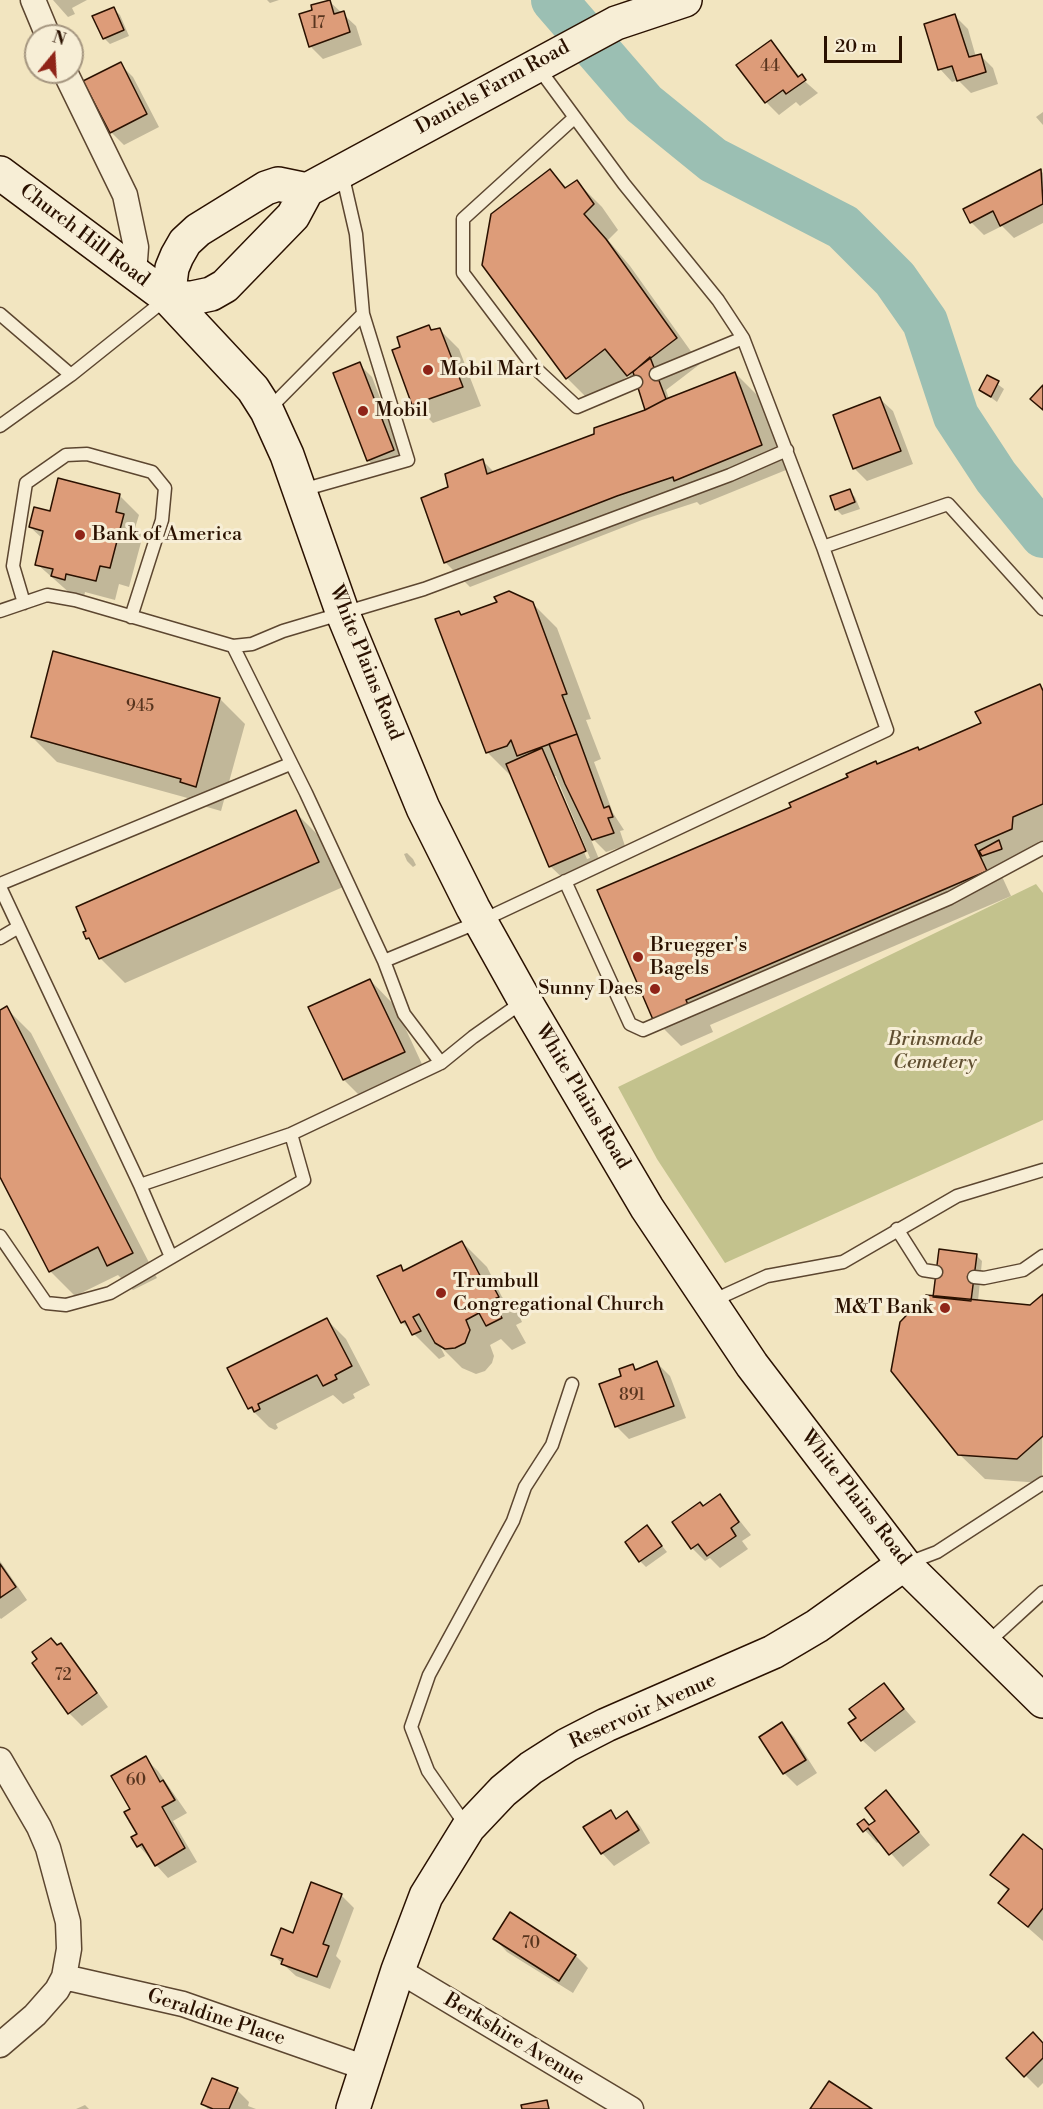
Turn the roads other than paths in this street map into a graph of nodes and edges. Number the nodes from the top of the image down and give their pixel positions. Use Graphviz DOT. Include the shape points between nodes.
graph roads {
  1 [pos="33,0"];
  2 [pos="644,8"];
  3 [pos="43,24"];
  4 [pos="536,65"];
  5 [pos="71,84"];
  6 [pos="574,118"];
  7 [pos="341,171"];
  8 [pos="0,173"];
  9 [pos="307,190"];
  10 [pos="134,273"];
  11 [pos="168,298"];
  12 [pos="0,314"];
  13 [pos="363,314"];
  14 [pos="743,338"];
  15 [pos="656,374"];
  16 [pos="71,375"];
  17 [pos="636,382"];
  18 [pos="267,411"];
  19 [pos="0,426"];
  20 [pos="787,450"];
  21 [pos="301,490"];
  22 [pos="823,547"];
  23 [pos="24,603"];
  24 [pos="1043,609"];
  25 [pos="0,611"];
  26 [pos="343,614"];
  27 [pos="131,617"];
  28 [pos="233,646"];
  29 [pos="290,764"];
  30 [pos="1043,848"];
  31 [pos="565,881"];
  32 [pos="0,886"];
  33 [pos="481,921"];
  34 [pos="17,928"];
  35 [pos="0,938"];
  36 [pos="384,961"];
  37 [pos="525,1001"];
  38 [pos="441,1063"];
  39 [pos="291,1134"];
  40 [pos="1043,1170"];
  41 [pos="140,1185"];
  42 [pos="897,1229"];
  43 [pos="0,1236"];
  44 [pos="1043,1256"];
  45 [pos="171,1257"];
  46 [pos="936,1272"];
  47 [pos="974,1277"];
  48 [pos="709,1302"];
  49 [pos="572,1384"];
  50 [pos="1043,1483"];
  51 [pos="904,1564"];
  52 [pos="1043,1592"];
  53 [pos="986,1644"];
  54 [pos="1043,1701"];
  55 [pos="0,1760"];
  56 [pos="468,1828"];
  57 [pos="398,1970"];
  58 [pos="64,1977"];
  59 [pos="0,2045"];
  60 [pos="366,2068"];
  61 [pos="353,2109"];
  62 [pos="631,2109"];
  1 -- 3 [label="street"];
  2 -- 4 [label="main road, Daniels Farm Road"];
  4 -- 6 [label="lane"];
  4 -- 7 [label="main road, Daniels Farm Road"];
  5 -- 10 [label="street" via="125,195 136,247"];
  6 -- 14 [label="lane" via="712,292"];
  6 -- 17 [label="lane" via="463,219 463,273 534,367 577,407"];
  7 -- 9 [label="main road, Daniels Farm Road"];
  7 -- 13 [label="lane" via="356,234"];
  8 -- 10 [label="main road, Church Hill Road"];
  9 -- 11 [label="main road" via="293,216 225,285 211,294"];
  9 -- 11 [label="main road" via="278,184 266,188 198,230 177,256"];
  10 -- 11 [label="main road, Church Hill Road"];
  11 -- 16 [label="lane"];
  11 -- 18 [label="main road, White Plains Road" via="233,366"];
  12 -- 16 [label="lane"];
  13 -- 18 [label="lane"];
  13 -- 21 [label="lane" via="408,460"];
  14 -- 15 [label="lane"];
  14 -- 20 [label="lane"];
  16 -- 19 [label="lane"];
  18 -- 21 [label="main road, White Plains Road"];
  20 -- 22 [label="lane"];
  20 -- 26 [label="lane" via="551,543"];
  21 -- 26 [label="main road, White Plains Road"];
  22 -- 24 [label="lane" via="948,504"];
  22 -- 31 [label="lane" via="887,730"];
  23 -- 25 [label="lane"];
  23 -- 27 [label="lane" via="47,595"];
  23 -- 27 [label="lane" via="13,566 26,483 66,455 87,454 152,471 165,488 162,519"];
  26 -- 28 [label="lane" via="252,644"];
  26 -- 33 [label="main road, White Plains Road" via="423,808"];
  27 -- 28 [label="lane"];
  28 -- 29 [label="lane"];
  29 -- 32 [label="lane"];
  29 -- 36 [label="lane"];
  30 -- 31 [label="lane" via="950,898 643,1030 630,1024"];
  31 -- 33 [label="lane"];
  32 -- 34 [label="lane"];
  33 -- 36 [label="lane"];
  33 -- 37 [label="main road, White Plains Road"];
  34 -- 35 [label="lane"];
  34 -- 41 [label="lane"];
  36 -- 38 [label="lane" via="404,1014"];
  37 -- 38 [label="lane"];
  37 -- 48 [label="main road, White Plains Road" via="647,1208"];
  38 -- 39 [label="lane"];
  39 -- 41 [label="lane"];
  39 -- 45 [label="lane" via="304,1180"];
  40 -- 42 [label="lane" via="957,1196"];
  41 -- 45 [label="lane"];
  42 -- 46 [label="lane" via="923,1270"];
  42 -- 48 [label="lane" via="843,1262 767,1276"];
  43 -- 45 [label="lane" via="46,1303 66,1305 110,1293"];
  44 -- 47 [label="lane" via="1023,1270"];
  48 -- 51 [label="main road, White Plains Road" via="752,1365"];
  49 -- 56 [label="lane" via="552,1445 525,1487 513,1521 429,1675 411,1727 428,1771"];
  50 -- 51 [label="lane" via="937,1552"];
  51 -- 53 [label="main road, White Plains Road"];
  51 -- 56 [label="main road, Reservoir Avenue" via="818,1626 774,1652 567,1745 503,1791"];
  52 -- 53 [label="lane"];
  53 -- 54 [label="main road, White Plains Road"];
  55 -- 58 [label="street" via="39,1827 55,1869 68,1922"];
  56 -- 57 [label="main road, Reservoir Avenue" via="426,1896"];
  57 -- 60 [label="main road, Reservoir Avenue"];
  57 -- 62 [label="street, Berkshire Avenue"];
  58 -- 59 [label="street" via="48,2001"];
  58 -- 60 [label="street, Geraldine Place" via="183,2004"];
  60 -- 61 [label="main road, Reservoir Avenue"];
}
